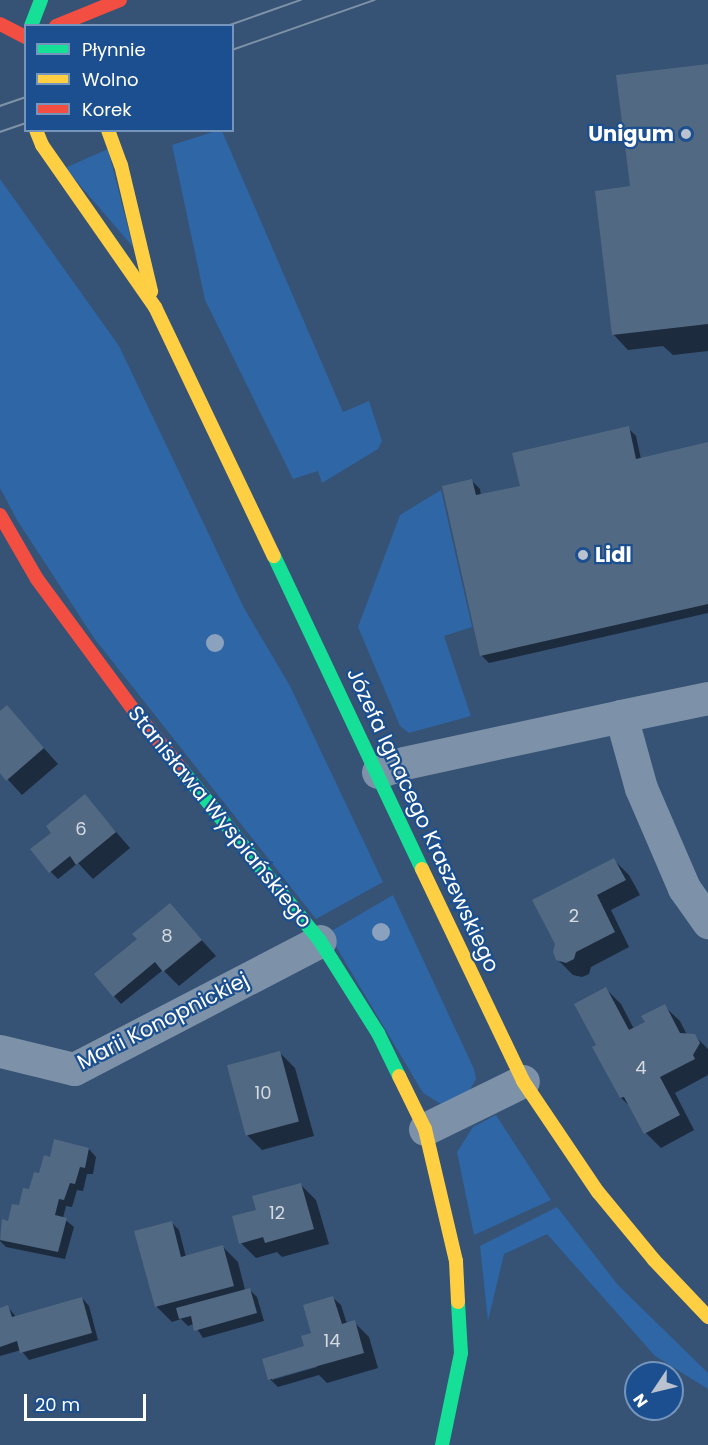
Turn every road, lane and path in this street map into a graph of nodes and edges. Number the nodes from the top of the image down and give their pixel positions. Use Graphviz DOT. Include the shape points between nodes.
graph roads {
  1 [pos="41,0"];
  2 [pos="120,0"];
  3 [pos="0,24"];
  4 [pos="32,24"];
  5 [pos="61,24"];
  6 [pos="24,36"];
  7 [pos="24,38"];
  8 [pos="9,44"];
  9 [pos="37,132"];
  10 [pos="109,132"];
  11 [pos="155,307"];
  12 [pos="0,515"];
  13 [pos="708,698"];
  14 [pos="621,716"];
  15 [pos="378,772"];
  16 [pos="708,922"];
  17 [pos="320,941"];
  18 [pos="0,1051"];
  19 [pos="522,1081"];
  20 [pos="425,1129"];
  21 [pos="708,1317"];
  22 [pos="442,1445"];
  1 -- 4 [label="street"];
  2 -- 5 [label="street"];
  3 -- 6 [label="street"];
  7 -- 8 [label="street"];
  9 -- 11 [label="street, Józefa Ignacego Kraszewskiego"];
  10 -- 11 [label="street, Józefa Ignacego Kraszewskiego" via="122,165"];
  11 -- 15 [label="street, Józefa Ignacego Kraszewskiego"];
  12 -- 17 [label="street, Stanisława Wyspiańskiego" via="37,579 135,712"];
  13 -- 14 [label="street"];
  14 -- 15 [label="street"];
  14 -- 16 [label="street" via="641,788 684,888"];
  15 -- 19 [label="street, Józefa Ignacego Kraszewskiego"];
  17 -- 18 [label="street, Marii Konopnickiej" via="74,1069"];
  17 -- 20 [label="street, Stanisława Wyspiańskiego" via="378,1033"];
  19 -- 20 [label="street"];
  19 -- 21 [label="street, Józefa Ignacego Kraszewskiego" via="598,1192"];
  20 -- 22 [label="street, Stanisława Wyspiańskiego" via="456,1261 459,1307 461,1353"];
}
